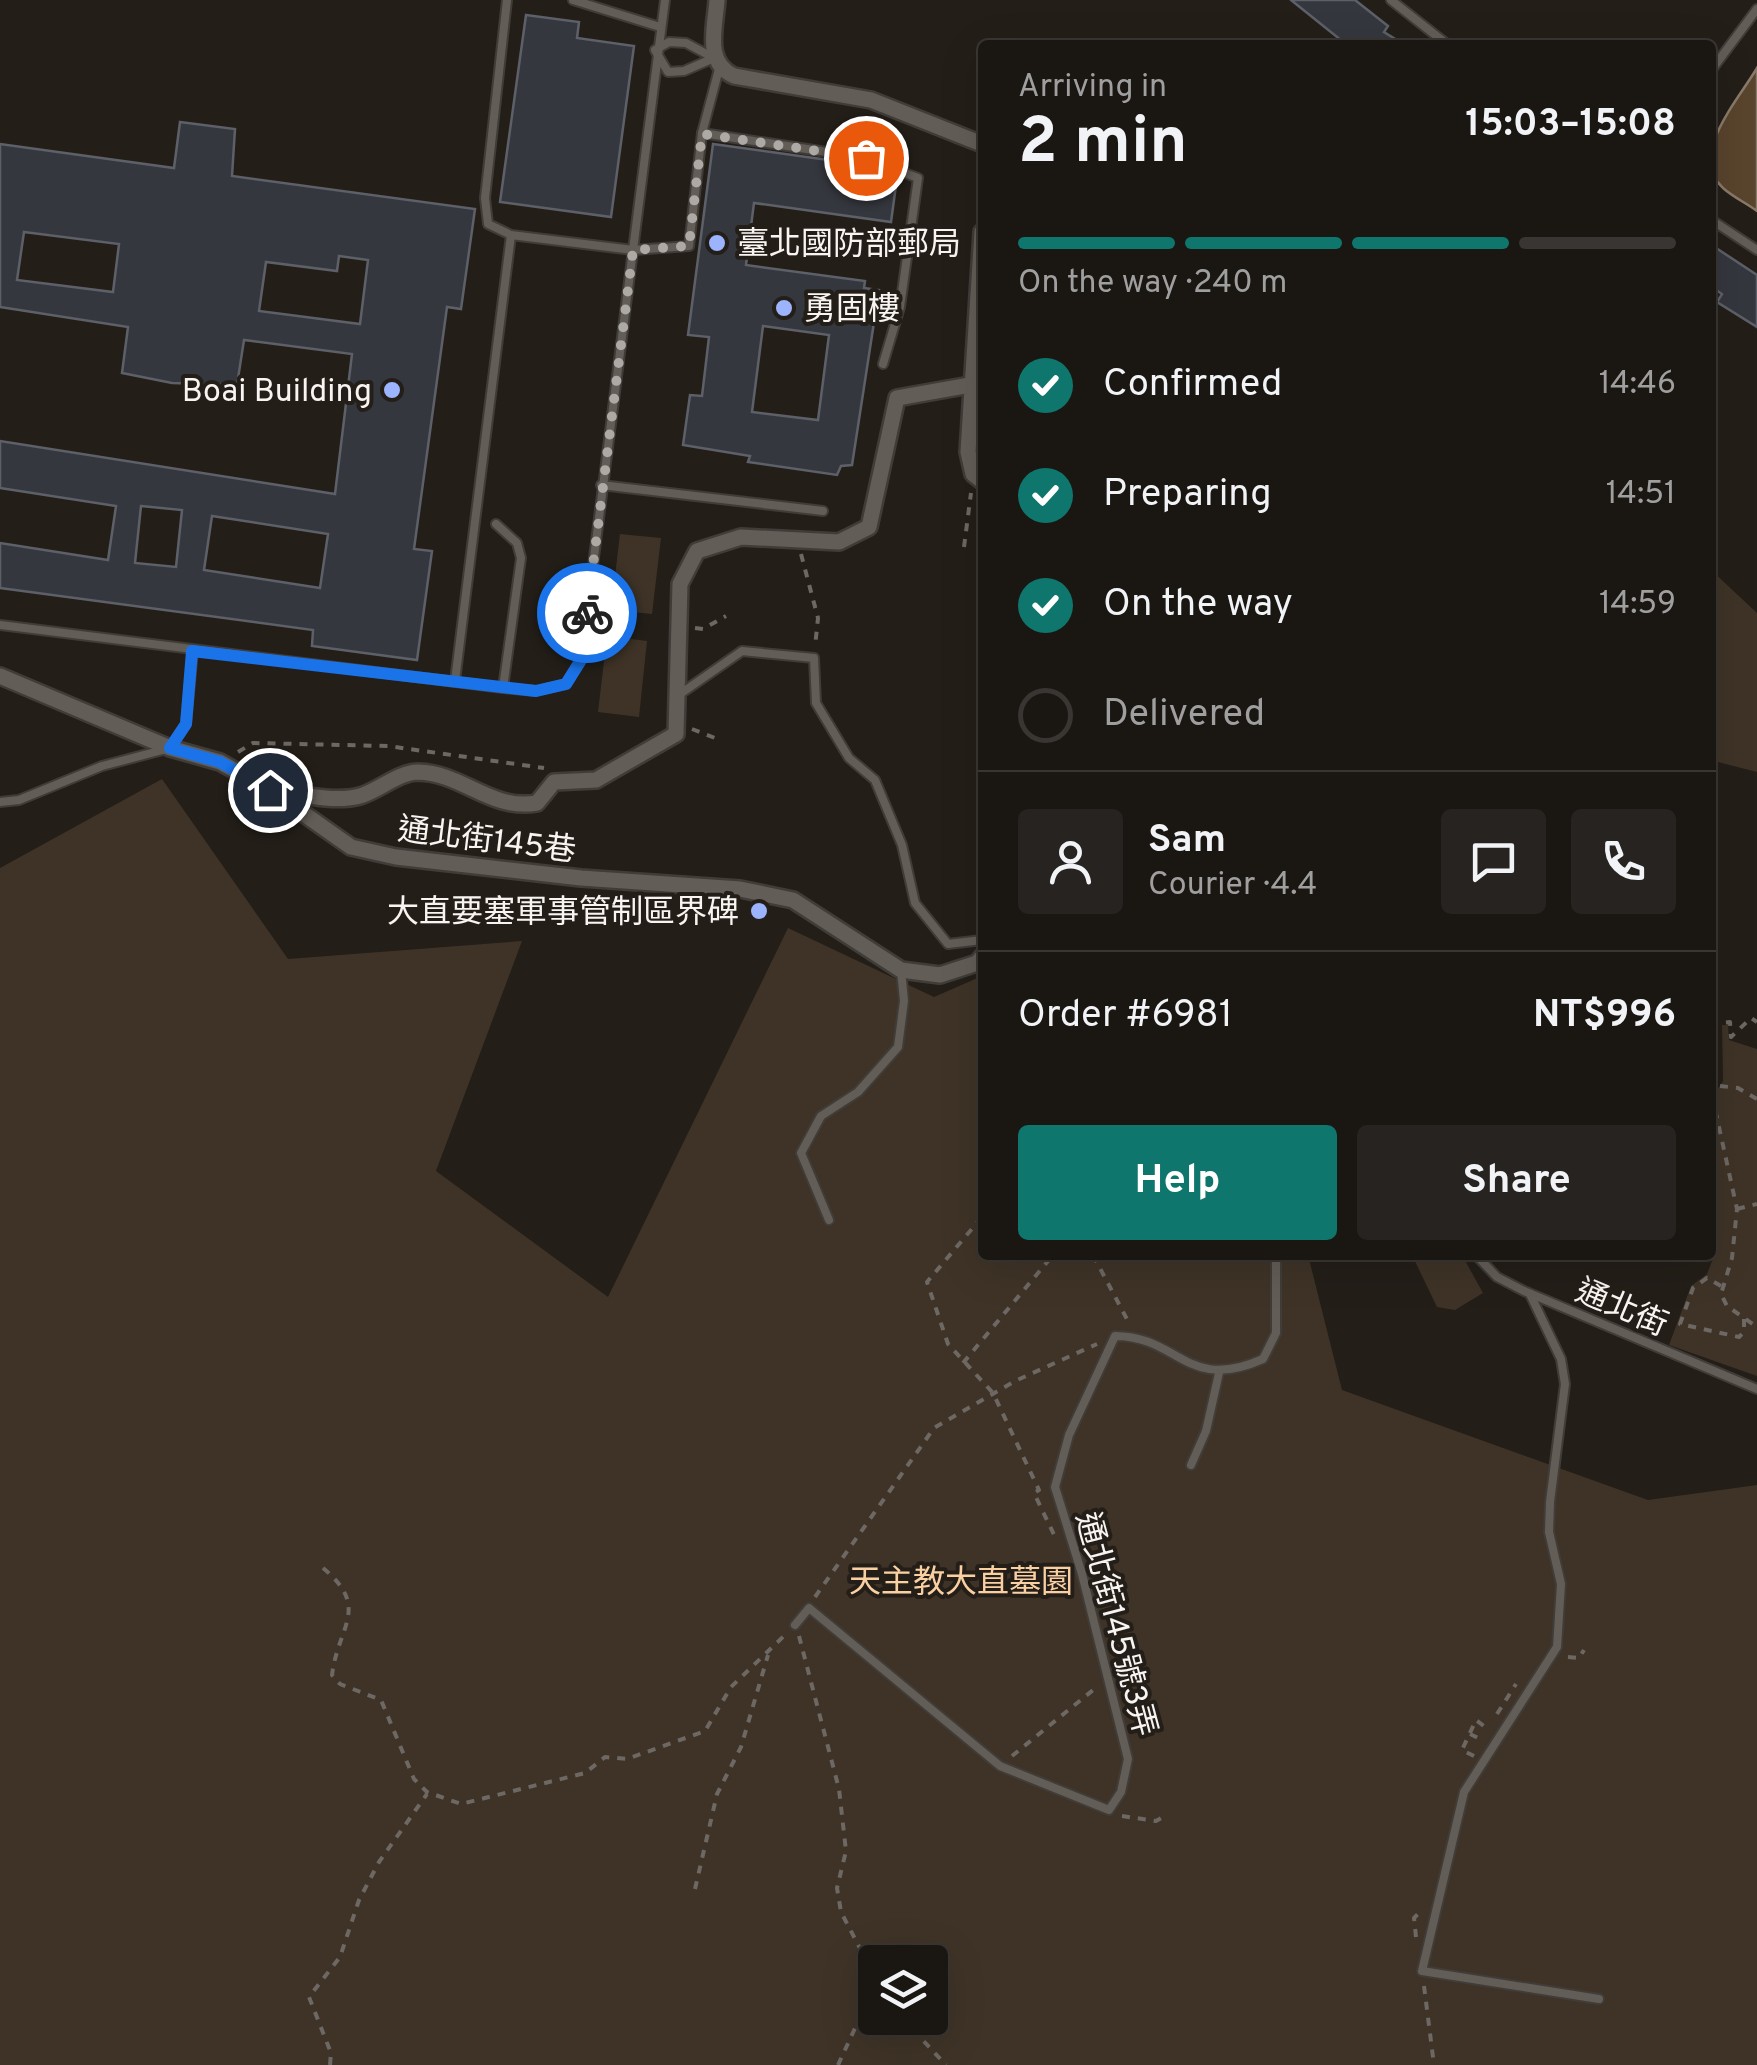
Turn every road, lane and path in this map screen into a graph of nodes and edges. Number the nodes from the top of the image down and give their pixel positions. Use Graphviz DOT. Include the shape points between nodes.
graph roads {
  1 [pos="507,0"];
  2 [pos="573,0"];
  3 [pos="665,0"];
  4 [pos="718,0"];
  5 [pos="1391,0"];
  6 [pos="1757,9"];
  7 [pos="660,28"];
  8 [pos="1442,40"];
  9 [pos="655,50"];
  10 [pos="716,63"];
  11 [pos="1716,64"];
  12 [pos="702,134"];
  13 [pos="978,142"];
  14 [pos="1716,223"];
  15 [pos="510,235"];
  16 [pos="633,250"];
  17 [pos="1757,250"];
  18 [pos="978,351"];
  19 [pos="883,364"];
  20 [pos="970,385"];
  21 [pos="978,478"];
  22 [pos="601,485"];
  23 [pos="824,511"];
  24 [pos="496,524"];
  25 [pos="798,540"];
  26 [pos="964,547"];
  27 [pos="726,616"];
  28 [pos="0,625"];
  29 [pos="680,627"];
  30 [pos="192,651"];
  31 [pos="814,658"];
  32 [pos="0,676"];
  33 [pos="455,681"];
  34 [pos="503,688"];
  35 [pos="680,694"];
  36 [pos="678,726"];
  37 [pos="715,738"];
  38 [pos="170,748"];
  39 [pos="220,762"];
  40 [pos="546,768"];
  41 [pos="270,790"];
  42 [pos="0,802"];
  43 [pos="978,940"];
  44 [pos="978,963"];
  45 [pos="901,970"];
  46 [pos="1757,1022"];
  47 [pos="1716,1023"];
  48 [pos="1716,1086"];
  49 [pos="1757,1099"];
  50 [pos="1716,1113"];
  51 [pos="1757,1204"];
  52 [pos="1737,1209"];
  53 [pos="828,1220"];
  54 [pos="978,1222"];
  55 [pos="1049,1260"];
  56 [pos="1097,1260"];
  57 [pos="1276,1260"];
  58 [pos="1481,1260"];
  59 [pos="1721,1286"];
  60 [pos="1530,1294"];
  61 [pos="1744,1319"];
  62 [pos="1757,1327"];
  63 [pos="1116,1336"];
  64 [pos="1136,1336"];
  65 [pos="962,1364"];
  66 [pos="1219,1373"];
  67 [pos="1757,1389"];
  68 [pos="993,1393"];
  69 [pos="1191,1465"];
  70 [pos="1058,1544"];
  71 [pos="323,1568"];
  72 [pos="808,1608"];
  73 [pos="795,1625"];
  74 [pos="770,1650"];
  75 [pos="1584,1650"];
  76 [pos="1579,1658"];
  77 [pos="1106,1682"];
  78 [pos="1470,1734"];
  79 [pos="1000,1766"];
  80 [pos="427,1792"];
  81 [pos="1108,1810"];
  82 [pos="1163,1817"];
  83 [pos="695,1889"];
  84 [pos="858,1945"];
  85 [pos="1422,1971"];
  86 [pos="1599,1999"];
  87 [pos="858,2022"];
  88 [pos="918,2035"];
  89 [pos="330,2065"];
  90 [pos="838,2065"];
  91 [pos="946,2065"];
  92 [pos="1434,2065"];
  1 -- 15 [label="lane" via="485,198 488,224"];
  2 -- 7 [label="lane"];
  3 -- 7 [label="lane"];
  4 -- 10 [label="street"];
  5 -- 8 [label="lane"];
  6 -- 11 [label="lane"];
  7 -- 9 [label="lane"];
  9 -- 10 [label="lane" via="686,43"];
  9 -- 10 [label="lane" via="668,72"];
  9 -- 16 [label="lane"];
  10 -- 12 [label="lane"];
  10 -- 13 [label="street" via="734,76 871,100"];
  12 -- 16 [label="lane" via="689,246"];
  12 -- 19 [label="lane" via="866,158 918,178 900,306"];
  14 -- 17 [label="lane"];
  15 -- 16 [label="lane"];
  15 -- 33 [label="lane"];
  16 -- 22 [label="lane"];
  18 -- 20 [label="street"];
  20 -- 21 [label="street" via="968,452"];
  20 -- 25 [label="street" via="897,398 869,527 839,542"];
  21 -- 26 [label="path"];
  22 -- 23 [label="lane"];
  22 -- 34 [label="lane" via="581,660 566,684 536,691"];
  24 -- 34 [label="lane" via="517,543 521,558"];
  25 -- 29 [label="street" via="740,537 697,551 680,584"];
  25 -- 31 [label="path" via="818,618"];
  27 -- 29 [label="path" via="703,629"];
  28 -- 30 [label="lane"];
  29 -- 35 [label="street"];
  30 -- 33 [label="lane"];
  30 -- 38 [label="lane" via="186,724"];
  31 -- 35 [label="lane" via="742,651"];
  31 -- 43 [label="lane" via="816,702 849,758 875,780 902,845 915,902 948,944"];
  32 -- 38 [label="street, 通北街145巷"];
  33 -- 34 [label="lane"];
  35 -- 36 [label="street"];
  36 -- 37 [label="path"];
  36 -- 41 [label="street" via="676,734 596,780 554,782 537,803 518,806 416,772 357,797"];
  38 -- 39 [label="street, 通北街145巷"];
  38 -- 42 [label="lane"];
  39 -- 40 [label="path" via="253,743 326,744"];
  39 -- 41 [label="street, 通北街145巷"];
  41 -- 45 [label="street, 通北街145巷" via="352,848 396,858 740,889 792,900"];
  44 -- 45 [label="street" via="940,975"];
  45 -- 53 [label="lane" via="898,1046 858,1092 821,1116 800,1153"];
  46 -- 47 [label="path" via="1751,1018 1731,1037 1730,1022"];
  48 -- 49 [label="path"];
  50 -- 52 [label="path"];
  51 -- 52 [label="path"];
  52 -- 59 [label="path" via="1732,1258"];
  54 -- 65 [label="path" via="928,1282 948,1344"];
  55 -- 65 [label="path"];
  56 -- 64 [label="path"];
  57 -- 66 [label="lane" via="1272,1346 1263,1359"];
  58 -- 60 [label="lane, 通北街"];
  59 -- 61 [label="path" via="1723,1301"];
  59 -- 61 [label="path" via="1707,1278 1693,1288 1680,1324 1739,1337"];
  60 -- 67 [label="lane, 通北街"];
  60 -- 85 [label="lane" via="1561,1358 1565,1384 1549,1532 1561,1584 1557,1646 1464,1792"];
  61 -- 62 [label="path"];
  63 -- 64 [label="lane"];
  63 -- 68 [label="path"];
  63 -- 77 [label="lane, 通北街145號3弄" via="1069,1435 1055,1487"];
  64 -- 66 [label="lane"];
  65 -- 68 [label="path"];
  66 -- 69 [label="lane"];
  68 -- 70 [label="path"];
  68 -- 72 [label="path" via="934,1428"];
  71 -- 80 [label="path" via="342,1584 350,1612 332,1675 381,1700 402,1756"];
  72 -- 73 [label="lane"];
  72 -- 79 [label="lane"];
  73 -- 74 [label="path"];
  73 -- 84 [label="path" via="839,1789 846,1851 837,1888 840,1912"];
  74 -- 80 [label="path" via="731,1687 704,1731 626,1759 605,1757 585,1773 461,1804"];
  74 -- 83 [label="path" via="741,1746 717,1794"];
  75 -- 76 [label="path"];
  77 -- 79 [label="path"];
  77 -- 81 [label="lane, 通北街145號3弄" via="1128,1759 1121,1792"];
  78 -- 78 [label="path" via="1484,1741 1490,1727 1476,1720"];
  79 -- 81 [label="lane"];
  80 -- 89 [label="path" via="372,1874 340,1957 308,1997 332,2053"];
  81 -- 82 [label="path"];
  85 -- 86 [label="lane"];
  85 -- 92 [label="path"];
  87 -- 90 [label="path"];
  88 -- 91 [label="path"];
}
